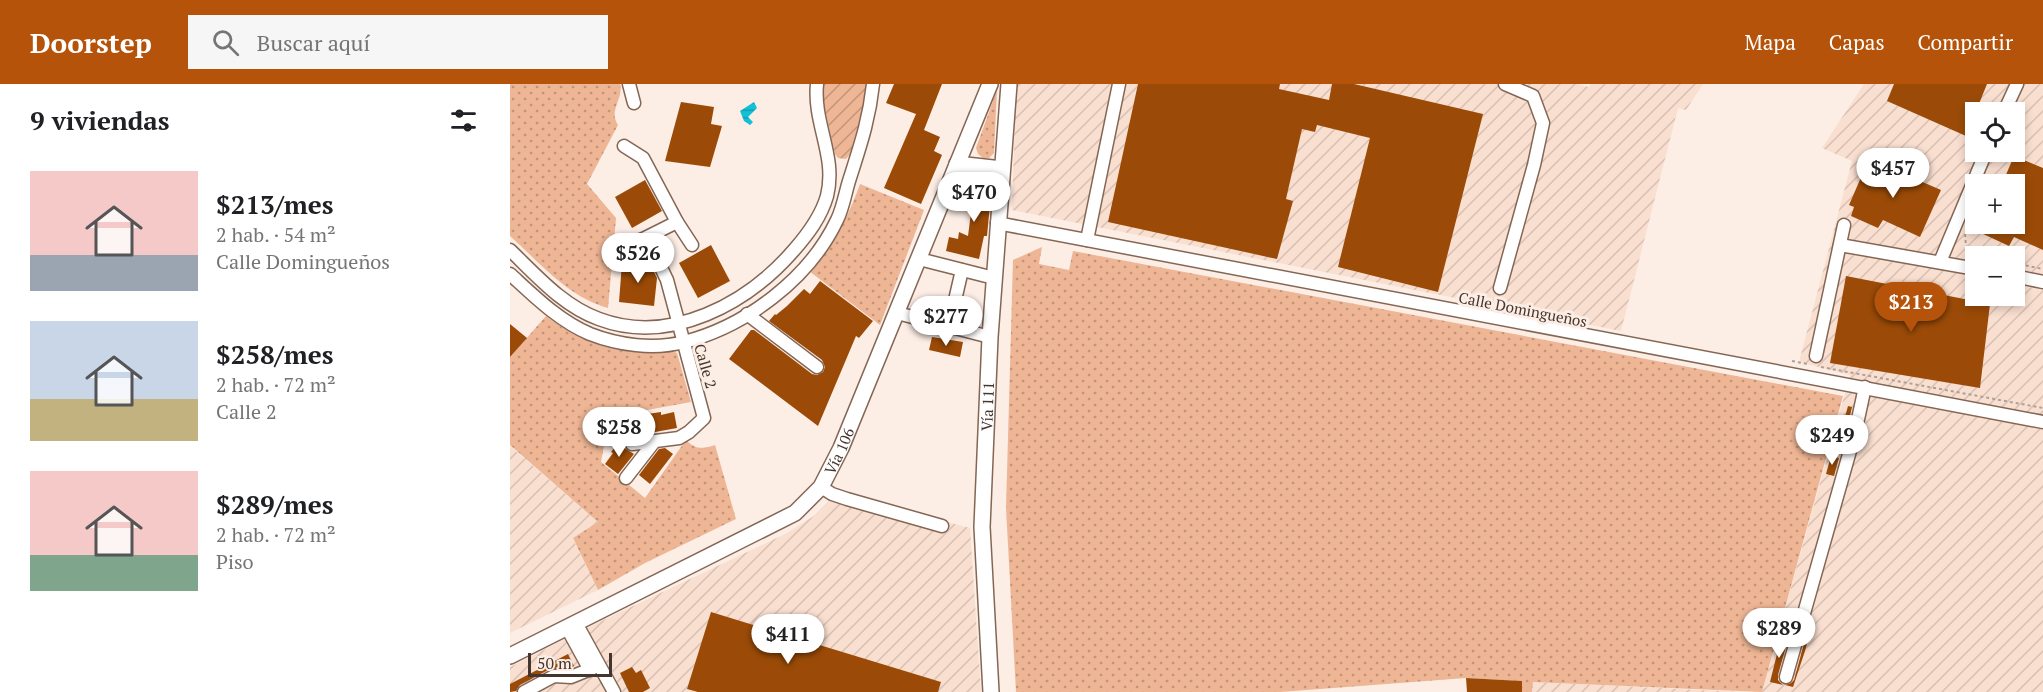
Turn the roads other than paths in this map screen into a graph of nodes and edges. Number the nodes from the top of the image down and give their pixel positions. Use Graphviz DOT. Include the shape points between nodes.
graph roads {
  1 [pos="629,84"];
  2 [pos="818,84"];
  3 [pos="873,84"];
  4 [pos="990,84"];
  5 [pos="1009,84"];
  6 [pos="1119,84"];
  7 [pos="1505,84"];
  8 [pos="2017,84"];
  9 [pos="2009,102"];
  10 [pos="634,103"];
  11 [pos="624,146"];
  12 [pos="1982,162"];
  13 [pos="957,164"];
  14 [pos="1002,169"];
  15 [pos="830,179"];
  16 [pos="849,182"];
  17 [pos="677,222"];
  18 [pos="997,223"];
  19 [pos="1844,225"];
  20 [pos="640,240"];
  21 [pos="1087,240"];
  22 [pos="1840,244"];
  23 [pos="692,245"];
  24 [pos="627,247"];
  25 [pos="510,250"];
  26 [pos="919,258"];
  27 [pos="1940,262"];
  28 [pos="1965,266"];
  29 [pos="963,270"];
  30 [pos="510,274"];
  31 [pos="994,278"];
  32 [pos="2025,278"];
  33 [pos="2043,282"];
  34 [pos="1500,288"];
  35 [pos="897,313"];
  36 [pos="747,314"];
  37 [pos="678,323"];
  38 [pos="949,326"];
  39 [pos="990,337"];
  40 [pos="683,342"];
  41 [pos="1816,356"];
  42 [pos="817,367"];
  43 [pos="1865,387"];
  44 [pos="2043,422"];
  45 [pos="654,442"];
  46 [pos="632,444"];
  47 [pos="626,478"];
  48 [pos="821,487"];
  49 [pos="942,526"];
  50 [pos="572,625"];
  51 [pos="510,656"];
  52 [pos="594,668"];
  53 [pos="1786,677"];
  54 [pos="524,692"];
  55 [pos="614,692"];
  56 [pos="991,692"];
  1 -- 10 [label="street"];
  2 -- 15 [label="street" via="816,104 829,154"];
  3 -- 16 [label="street" via="866,129"];
  4 -- 13 [label="main road, Vía 106"];
  5 -- 14 [label="main road, Vía 111"];
  6 -- 21 [label="street"];
  7 -- 34 [label="street" via="1533,96 1543,123"];
  8 -- 9 [label="street"];
  11 -- 17 [label="street" via="643,158"];
  12 -- 27 [label="street"];
  13 -- 14 [label="main road"];
  13 -- 26 [label="main road, Vía 106"];
  14 -- 18 [label="main road, Vía 111"];
  15 -- 16 [label="street"];
  15 -- 37 [label="street" via="812,228 772,274 721,308"];
  16 -- 36 [label="street" via="837,220 818,252 784,287"];
  17 -- 20 [label="street"];
  17 -- 23 [label="street"];
  18 -- 21 [label="street, Calle Domingueños"];
  18 -- 31 [label="main road, Vía 111"];
  19 -- 22 [label="street"];
  20 -- 24 [label="street"];
  20 -- 37 [label="street, Calle 2" via="655,255 667,280"];
  21 -- 43 [label="street, Calle Domingueños"];
  22 -- 27 [label="street"];
  22 -- 41 [label="street"];
  25 -- 37 [label="street" via="564,299 589,315 610,323 650,327"];
  26 -- 29 [label="street"];
  26 -- 35 [label="main road, Vía 106"];
  27 -- 28 [label="street"];
  29 -- 31 [label="street"];
  29 -- 38 [label="street"];
  30 -- 40 [label="street" via="551,310 588,333 626,344"];
  31 -- 39 [label="main road, Vía 111"];
  32 -- 33 [label="street"];
  35 -- 38 [label="street"];
  35 -- 48 [label="main road, Vía 106"];
  36 -- 40 [label="street"];
  36 -- 42 [label="street"];
  37 -- 40 [label="street, Calle 2"];
  38 -- 39 [label="street"];
  39 -- 56 [label="main road, Vía 111" via="982,527"];
  40 -- 45 [label="street, Calle 2" via="704,418 683,436"];
  43 -- 44 [label="street, Calle Domingueños"];
  43 -- 53 [label="street"];
  45 -- 46 [label="street"];
  45 -- 47 [label="street"];
  48 -- 49 [label="street" via="847,499"];
  48 -- 50 [label="main road, Vía 106" via="795,513"];
  50 -- 51 [label="main road, Vía 106"];
  50 -- 52 [label="street"];
  52 -- 54 [label="street" via="571,677 554,676"];
  52 -- 55 [label="street"];
}
